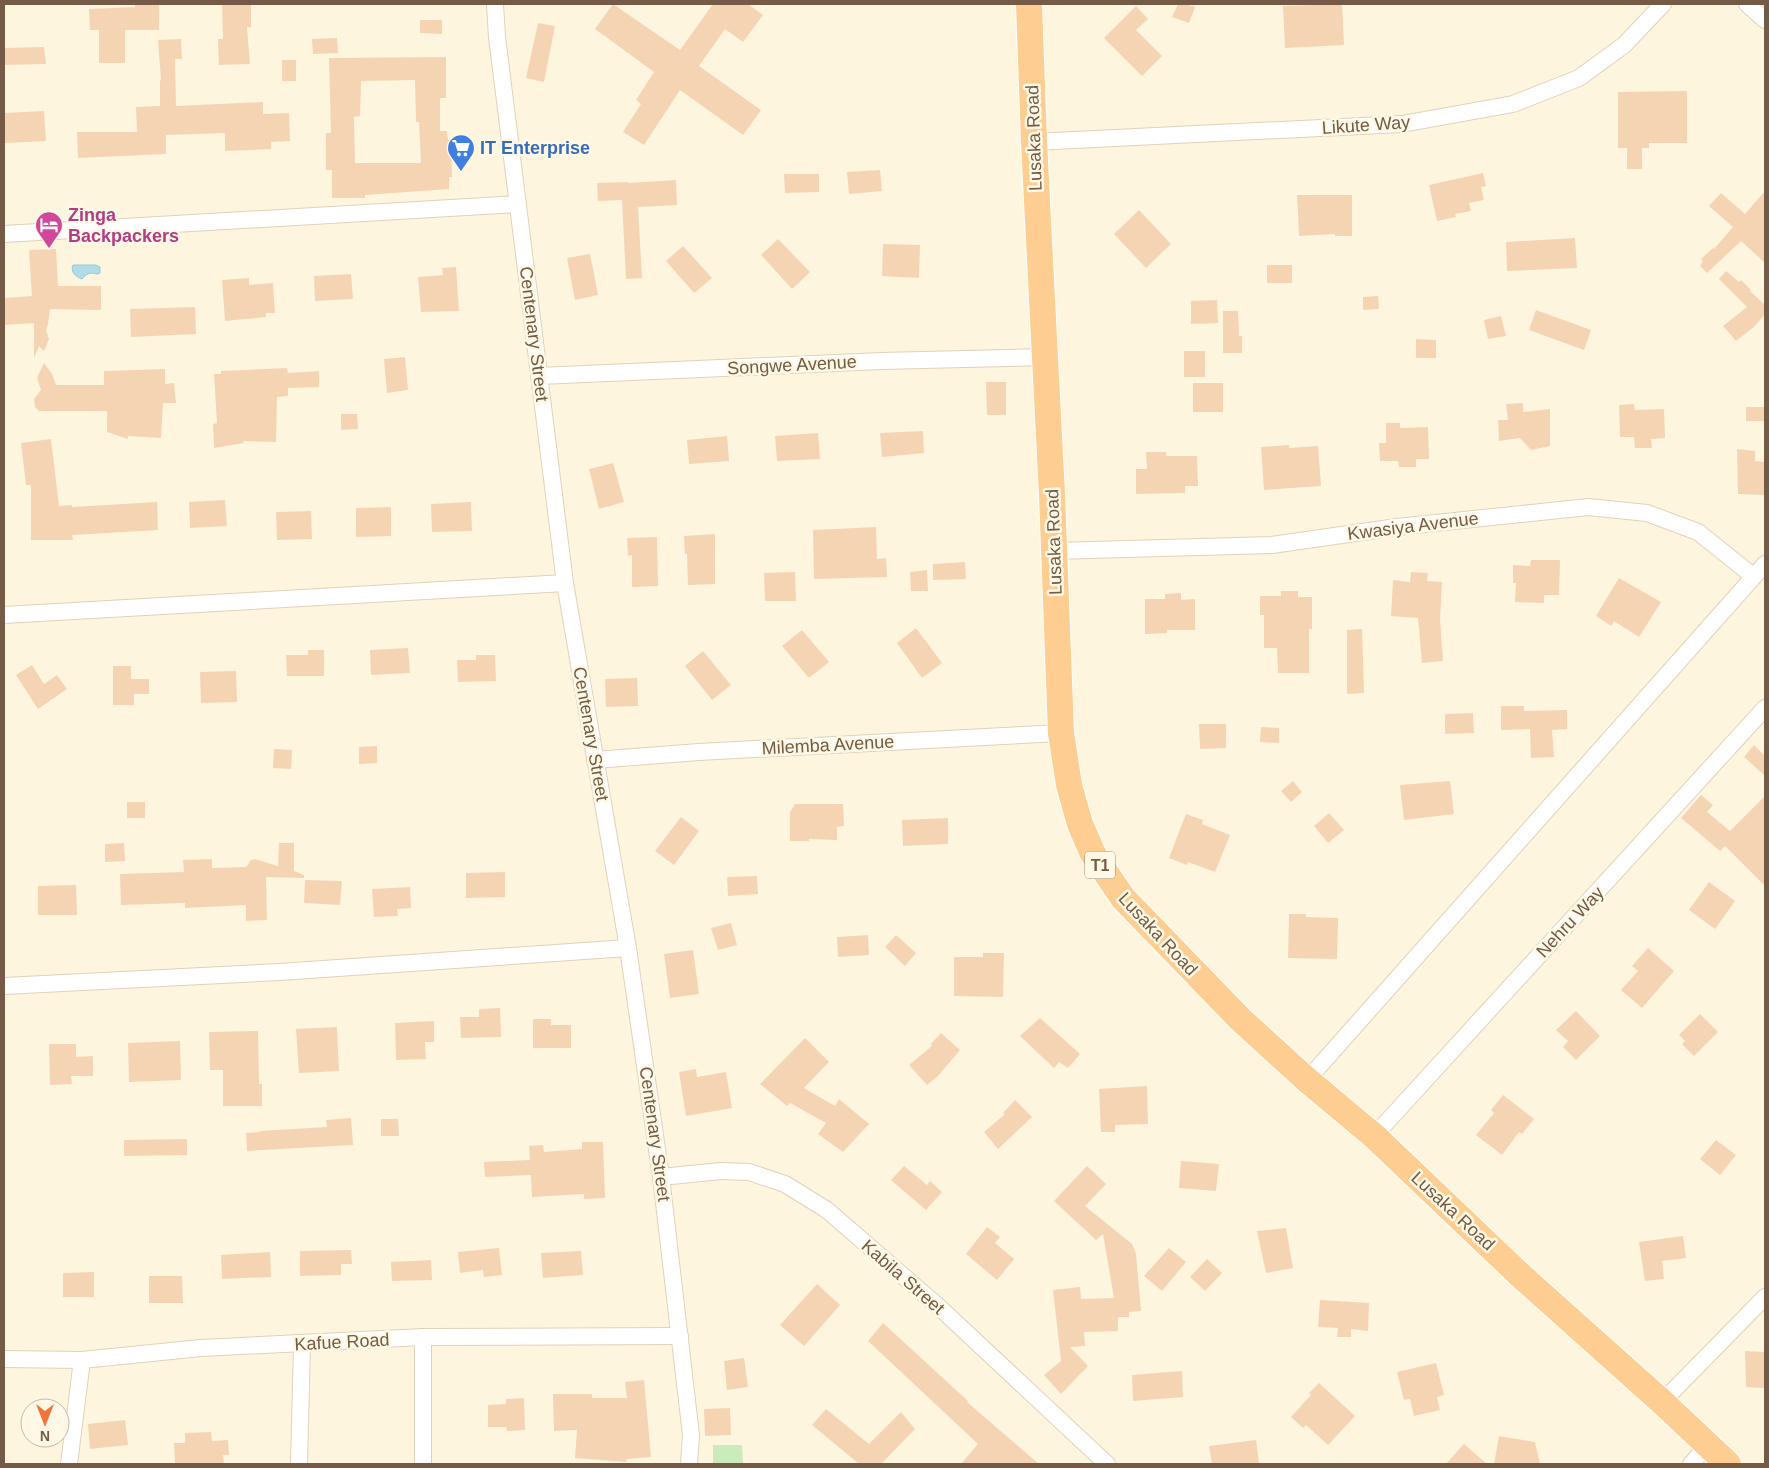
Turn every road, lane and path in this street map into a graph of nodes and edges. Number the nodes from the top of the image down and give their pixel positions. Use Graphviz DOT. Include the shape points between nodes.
graph roads {
  1 [pos="495,4"];
  2 [pos="1029,4"];
  3 [pos="1663,4"];
  4 [pos="1747,4"];
  5 [pos="1765,20"];
  6 [pos="1034,142"];
  7 [pos="518,204"];
  8 [pos="4,234"];
  9 [pos="1046,357"];
  10 [pos="539,376"];
  11 [pos="1054,551"];
  12 [pos="1765,564"];
  13 [pos="1753,576"];
  14 [pos="565,583"];
  15 [pos="4,615"];
  16 [pos="1765,708"];
  17 [pos="1061,733"];
  18 [pos="595,760"];
  19 [pos="628,948"];
  20 [pos="4,986"];
  21 [pos="1307,1080"];
  22 [pos="1374,1136"];
  23 [pos="661,1176"];
  24 [pos="1765,1297"];
  25 [pos="680,1336"];
  26 [pos="423,1337"];
  27 [pos="302,1344"];
  28 [pos="4,1359"];
  29 [pos="82,1360"];
  30 [pos="1662,1402"];
  31 [pos="1708,1445"];
  32 [pos="69,1464"];
  33 [pos="299,1464"];
  34 [pos="423,1464"];
  35 [pos="689,1464"];
  36 [pos="1107,1464"];
  37 [pos="1691,1464"];
  38 [pos="1728,1464"];
  1 -- 7 [label="street, Centenary Street"];
  2 -- 6 [label="highway, Lusaka Road / T1"];
  3 -- 6 [label="street, Likute Way" via="1624,45 1579,78 1513,104 1402,124"];
  4 -- 5 [label="street"];
  6 -- 9 [label="highway, Lusaka Road / T1"];
  7 -- 8 [label="street"];
  7 -- 10 [label="street, Centenary Street"];
  9 -- 10 [label="street, Songwe Avenue"];
  9 -- 11 [label="highway, Lusaka Road / T1"];
  10 -- 14 [label="street, Centenary Street"];
  11 -- 13 [label="street, Kwasiya Avenue" via="1272,545 1397,527 1588,507 1647,513 1698,532"];
  11 -- 17 [label="highway, Lusaka Road / T1"];
  12 -- 13 [label="street"];
  13 -- 21 [label="street"];
  14 -- 15 [label="street"];
  14 -- 18 [label="street, Centenary Street"];
  16 -- 22 [label="street, Nehru Way"];
  17 -- 18 [label="street, Milemba Avenue"];
  17 -- 21 [label="highway, Lusaka Road / T1" via="1069,784 1080,824 1093,854 1123,898 1240,1019"];
  18 -- 19 [label="street, Centenary Street"];
  19 -- 20 [label="street" via="280,972"];
  19 -- 23 [label="street, Centenary Street"];
  21 -- 22 [label="highway, Lusaka Road / T1"];
  22 -- 30 [label="highway, Lusaka Road / T1" via="1520,1275"];
  23 -- 25 [label="street, Centenary Street"];
  23 -- 36 [label="street, Kabila Street" via="749,1172 785,1184 827,1210 939,1307"];
  24 -- 30 [label="street"];
  25 -- 26 [label="street, Kafue Road"];
  25 -- 35 [label="street, Centenary Street" via="691,1435"];
  26 -- 27 [label="street, Kafue Road"];
  26 -- 34 [label="street"];
  27 -- 29 [label="street, Kafue Road" via="201,1348"];
  27 -- 33 [label="street"];
  28 -- 29 [label="street, Kafue Road"];
  29 -- 32 [label="street"];
  30 -- 31 [label="highway, Lusaka Road / T1"];
  31 -- 37 [label="street"];
  31 -- 38 [label="highway, Lusaka Road / T1"];
}
